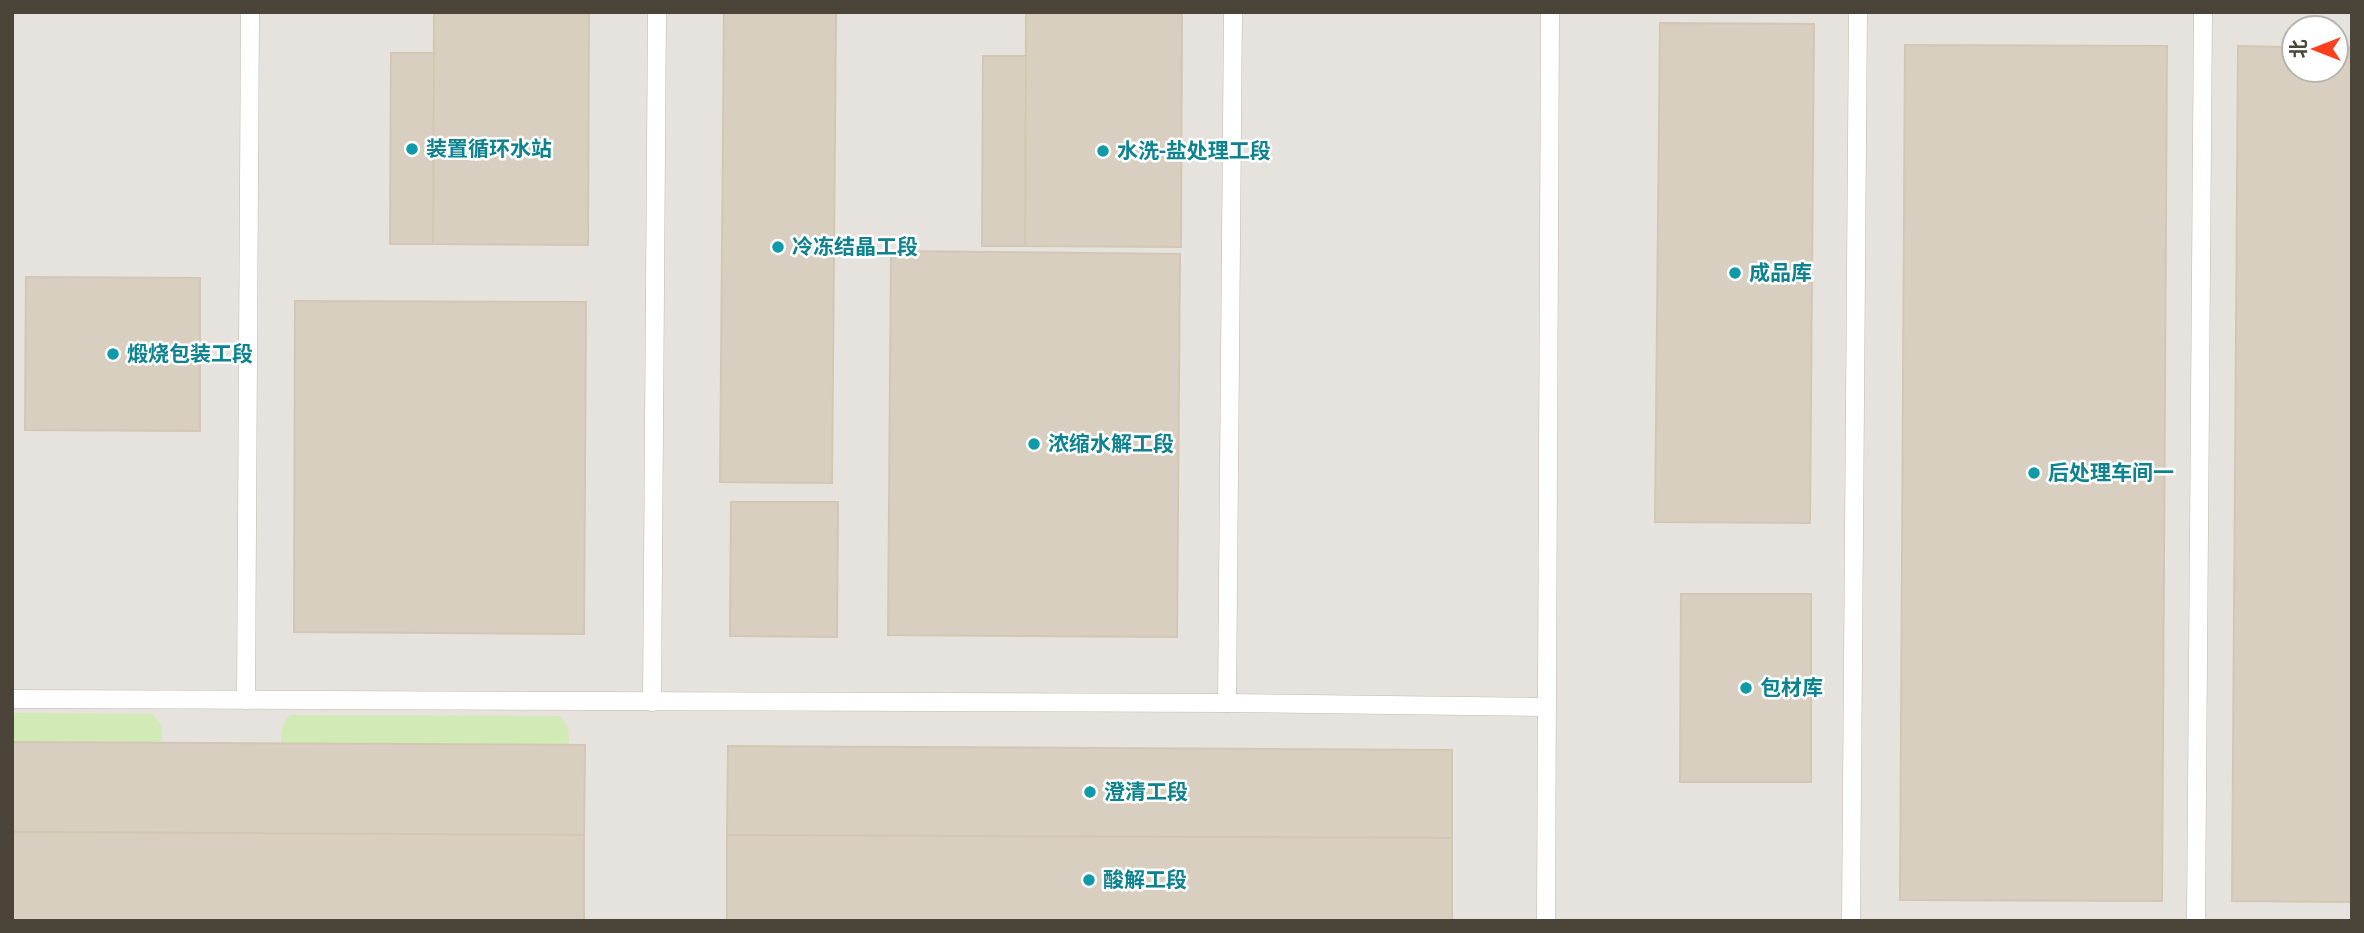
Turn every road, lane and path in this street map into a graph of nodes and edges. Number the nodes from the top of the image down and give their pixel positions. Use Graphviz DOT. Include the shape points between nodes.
graph roads {
  1 [pos="250,12"];
  2 [pos="657,12"];
  3 [pos="1233,12"];
  4 [pos="1550,12"];
  5 [pos="1858,12"];
  6 [pos="2203,12"];
  7 [pos="12,699"];
  8 [pos="246,700"];
  9 [pos="652,702"];
  10 [pos="1227,703"];
  11 [pos="1547,706"];
  12 [pos="1546,921"];
  13 [pos="1851,921"];
  14 [pos="2196,921"];
  1 -- 8 [label="lane"];
  2 -- 9 [label="lane"];
  3 -- 10 [label="lane"];
  4 -- 11 [label="lane"];
  5 -- 13 [label="lane"];
  6 -- 14 [label="lane"];
  7 -- 8 [label="lane"];
  8 -- 9 [label="lane"];
  9 -- 10 [label="lane"];
  10 -- 11 [label="lane"];
  11 -- 12 [label="lane"];
}
